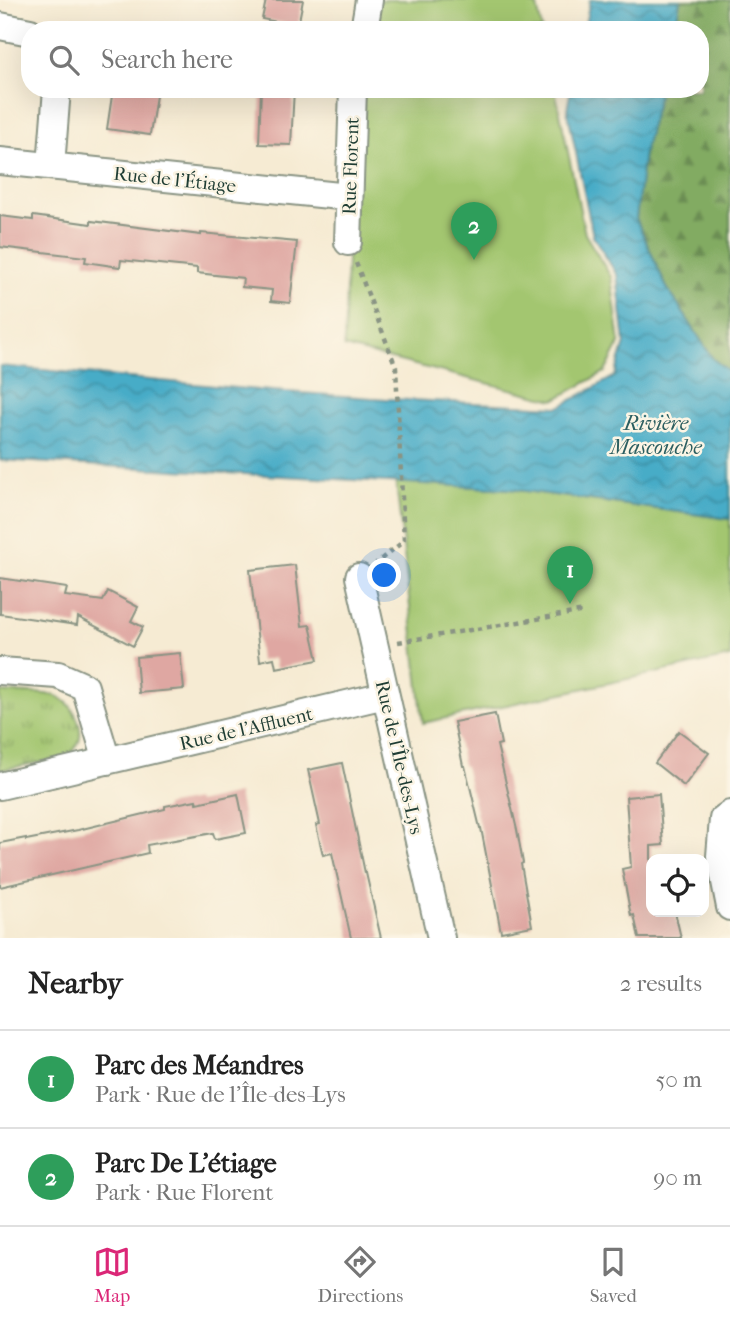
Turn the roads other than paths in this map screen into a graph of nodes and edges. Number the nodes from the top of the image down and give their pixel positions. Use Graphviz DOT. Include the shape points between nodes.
graph roads {
  1 [pos="369,0"];
  2 [pos="366,21"];
  3 [pos="0,26"];
  4 [pos="21,30"];
  5 [pos="56,98"];
  6 [pos="353,98"];
  7 [pos="0,161"];
  8 [pos="51,166"];
  9 [pos="349,197"];
  10 [pos="348,242"];
  11 [pos="359,577"];
  12 [pos="0,671"];
  13 [pos="385,695"];
  14 [pos="107,761"];
  15 [pos="0,786"];
  16 [pos="730,814"];
  17 [pos="730,907"];
  18 [pos="440,938"];
  1 -- 2 [label="street"];
  3 -- 4 [label="street"];
  5 -- 8 [label="street"];
  6 -- 9 [label="street, Rue Florent"];
  7 -- 8 [label="street, Rue de l'Étiage"];
  8 -- 9 [label="street, Rue de l'Étiage"];
  9 -- 10 [label="street, Rue Florent"];
  11 -- 13 [label="street, Rue de l'Île-des-Lys"];
  12 -- 14 [label="street" via="58,674 85,687"];
  13 -- 14 [label="street, Rue de l'Affluent"];
  13 -- 18 [label="street, Rue de l'Île-des-Lys"];
  14 -- 15 [label="street, Rue de l'Affluent"];
  16 -- 17 [label="street" via="723,819 720,856"];
}
